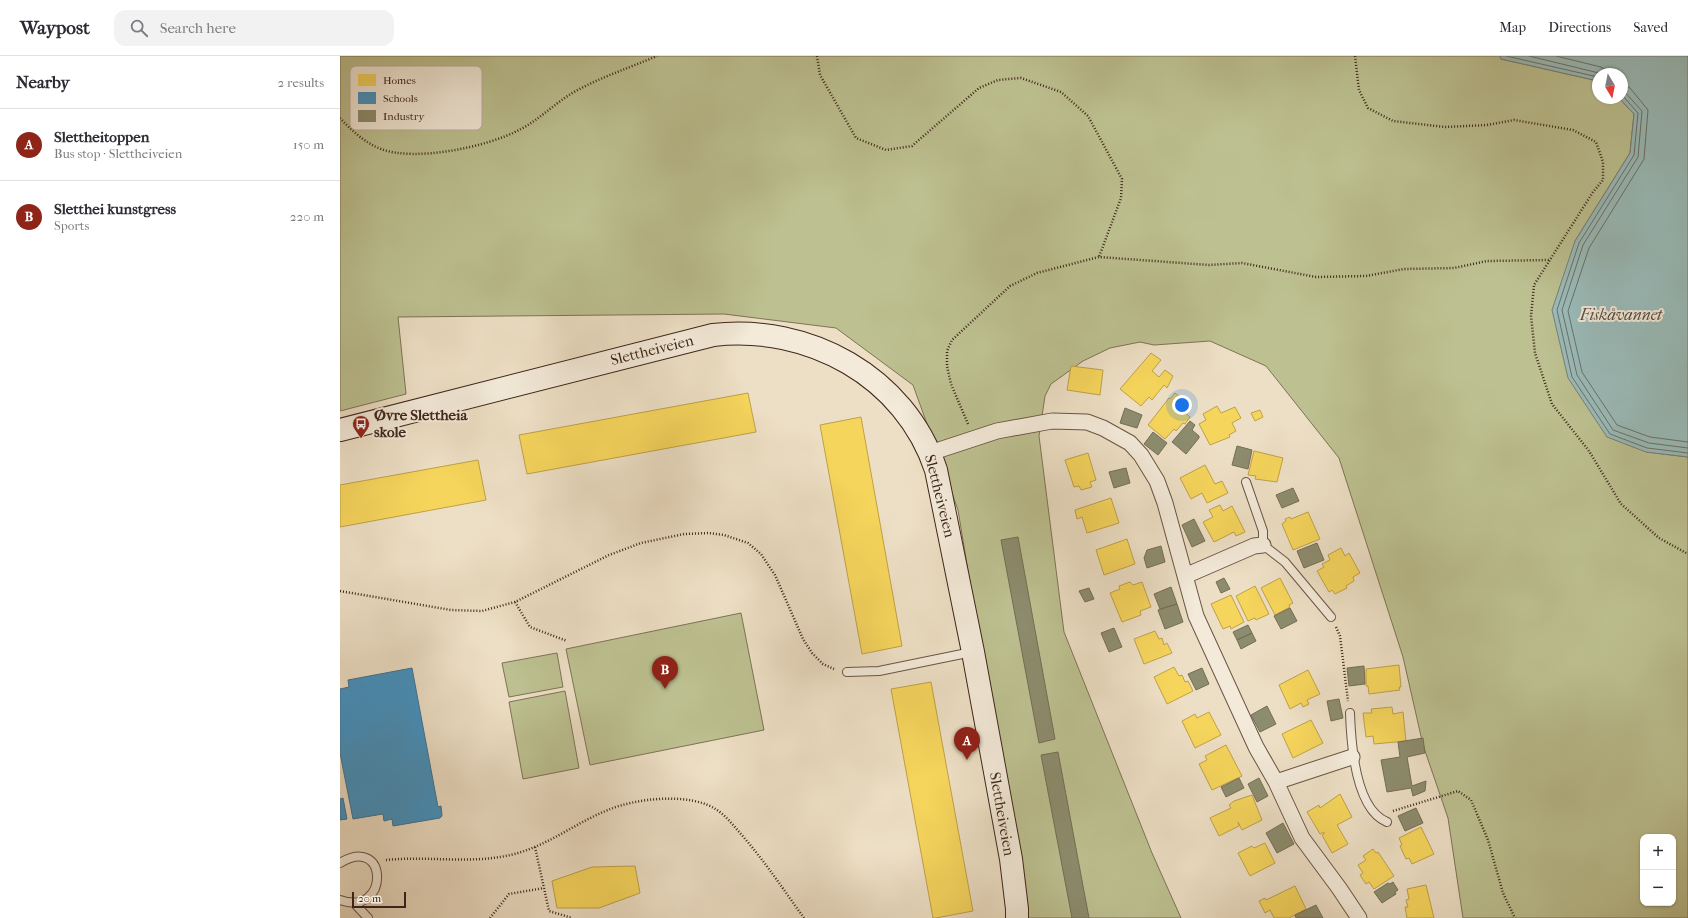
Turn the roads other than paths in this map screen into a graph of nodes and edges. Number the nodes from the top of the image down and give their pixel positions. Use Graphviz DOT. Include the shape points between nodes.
graph roads {
  1 [pos="340,430"];
  2 [pos="930,453"];
  3 [pos="1246,482"];
  4 [pos="1263,545"];
  5 [pos="1185,576"];
  6 [pos="1331,617"];
  7 [pos="973,652"];
  8 [pos="847,672"];
  9 [pos="1350,713"];
  10 [pos="1352,757"];
  11 [pos="1276,782"];
  12 [pos="1387,822"];
  13 [pos="340,863"];
  14 [pos="340,900"];
  15 [pos="356,905"];
  16 [pos="368,918"];
  17 [pos="1017,918"];
  18 [pos="1358,918"];
  1 -- 2 [label="street, Slettheiveien" via="713,335 737,332 799,341 838,356 879,386 898,404 912,421"];
  2 -- 5 [label="street" via="974,438 1034,423 1087,422 1103,428 1130,443 1141,454 1157,481"];
  2 -- 7 [label="street, Slettheiveien" via="949,528"];
  3 -- 4 [label="lane" via="1263,531"];
  4 -- 5 [label="street" via="1254,546"];
  4 -- 6 [label="lane" via="1285,562"];
  5 -- 11 [label="street" via="1204,636 1256,747"];
  7 -- 8 [label="lane" via="879,671"];
  7 -- 17 [label="street, Slettheiveien" via="1011,859"];
  9 -- 10 [label="lane"];
  10 -- 11 [label="street"];
  10 -- 12 [label="lane" via="1366,801 1375,816"];
  11 -- 18 [label="street" via="1302,838"];
  13 -- 15 [label="lane" via="354,858 362,859 375,868 378,876 376,892 364,903"];
  14 -- 15 [label="lane"];
  15 -- 16 [label="lane"];
}
